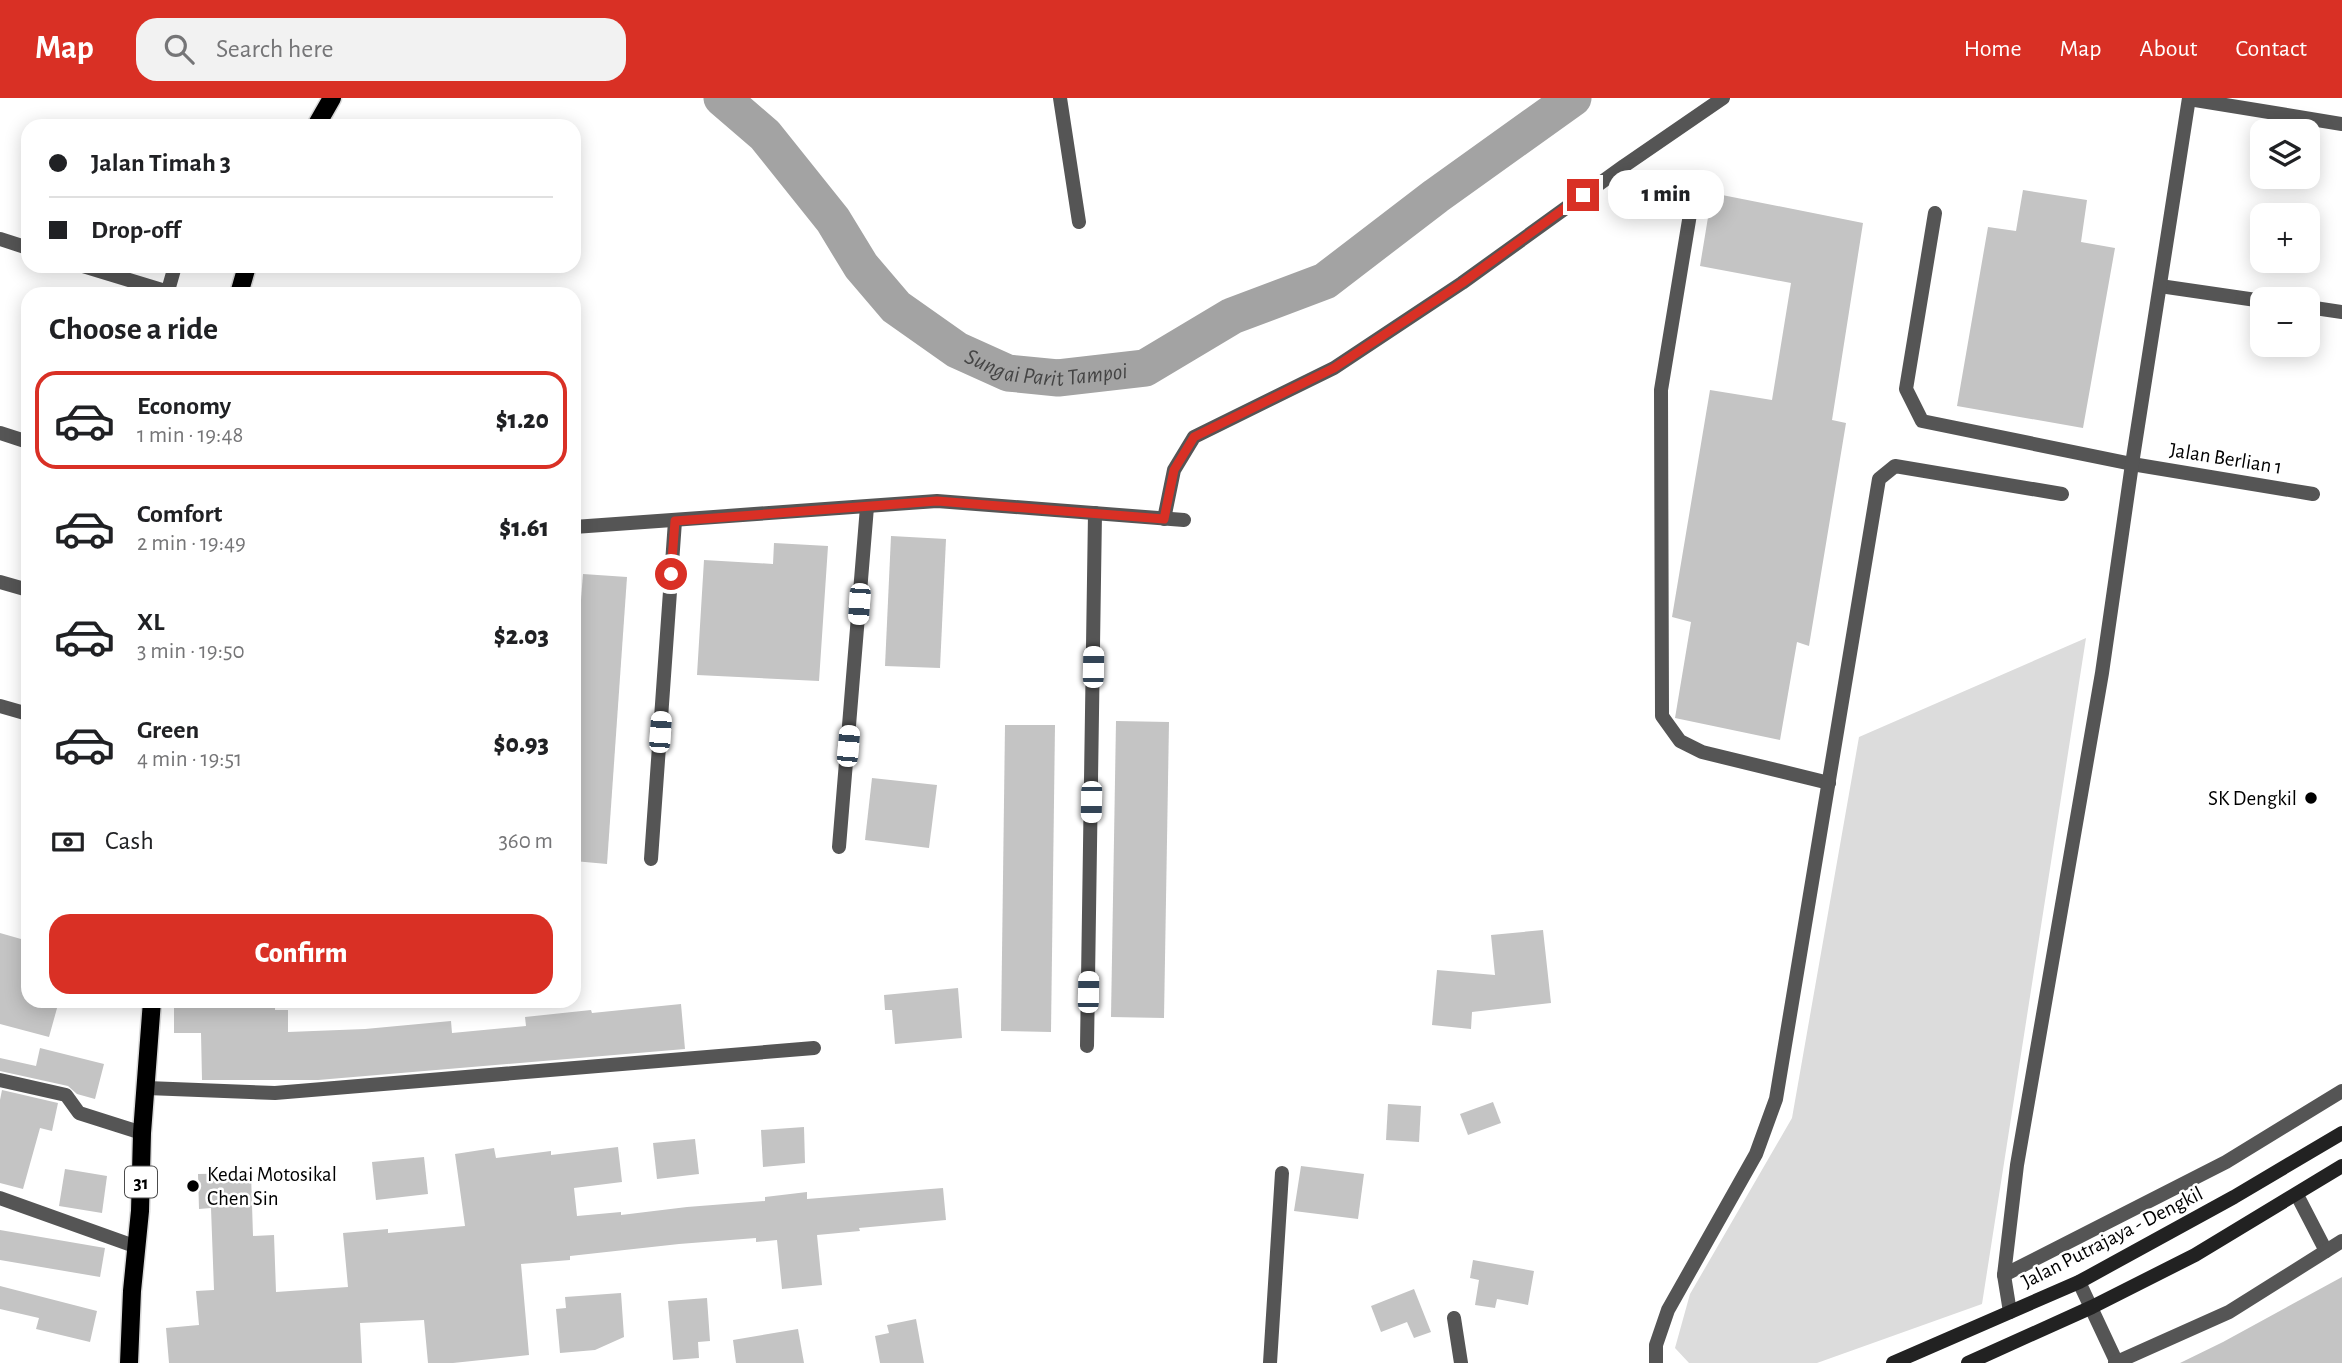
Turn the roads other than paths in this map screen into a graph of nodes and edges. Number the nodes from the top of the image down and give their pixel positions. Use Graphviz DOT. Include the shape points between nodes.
graph roads {
  1 [pos="332,98"];
  2 [pos="1060,98"];
  3 [pos="1723,98"];
  4 [pos="2189,99"];
  5 [pos="320,119"];
  6 [pos="2342,124"];
  7 [pos="1692,202"];
  8 [pos="1935,213"];
  9 [pos="1079,222"];
  10 [pos="0,239"];
  11 [pos="21,246"];
  12 [pos="106,273"];
  13 [pos="2160,286"];
  14 [pos="151,287"];
  15 [pos="2250,299"];
  16 [pos="2320,309"];
  17 [pos="2342,312"];
  18 [pos="0,433"];
  19 [pos="21,440"];
  20 [pos="2132,464"];
  21 [pos="2062,494"];
  22 [pos="2313,494"];
  23 [pos="867,507"];
  24 [pos="1095,513"];
  25 [pos="1164,519"];
  26 [pos="1184,520"];
  27 [pos="675,521"];
  28 [pos="581,527"];
  29 [pos="0,582"];
  30 [pos="21,588"];
  31 [pos="0,706"];
  32 [pos="21,712"];
  33 [pos="1829,783"];
  34 [pos="839,848"];
  35 [pos="650,859"];
  36 [pos="152,1008"];
  37 [pos="1087,1046"];
  38 [pos="814,1048"];
  39 [pos="0,1080"];
  40 [pos="147,1088"];
  41 [pos="2342,1091"];
  42 [pos="142,1133"];
  43 [pos="2342,1133"];
  44 [pos="2342,1166"];
  45 [pos="1282,1173"];
  46 [pos="2297,1195"];
  47 [pos="0,1198"];
  48 [pos="2342,1241"];
  49 [pos="137,1247"];
  50 [pos="2326,1251"];
  51 [pos="2004,1275"];
  52 [pos="2079,1282"];
  53 [pos="2092,1307"];
  54 [pos="2010,1312"];
  55 [pos="1454,1318"];
  56 [pos="129,1363"];
  57 [pos="1270,1363"];
  58 [pos="1461,1363"];
  59 [pos="1656,1363"];
  60 [pos="1892,1363"];
  61 [pos="1968,1363"];
  62 [pos="2116,1363"];
  1 -- 5 [label="main road"];
  2 -- 9 [label="street"];
  3 -- 25 [label="street" via="1334,368 1194,437 1174,470"];
  4 -- 6 [label="street"];
  4 -- 13 [label="street"];
  7 -- 33 [label="street" via="1661,390 1662,716 1680,741 1702,752"];
  8 -- 20 [label="street, Jalan Berlian 1" via="1906,389 1923,421"];
  10 -- 11 [label="street"];
  12 -- 14 [label="street"];
  13 -- 15 [label="street"];
  13 -- 20 [label="street"];
  16 -- 17 [label="street"];
  18 -- 19 [label="street"];
  20 -- 22 [label="street, Jalan Berlian 1"];
  20 -- 51 [label="street" via="2102,673 2017,1165"];
  21 -- 33 [label="street" via="1895,466 1879,479"];
  23 -- 24 [label="street" via="937,501"];
  23 -- 27 [label="street"];
  23 -- 34 [label="street"];
  24 -- 25 [label="street"];
  24 -- 37 [label="street"];
  25 -- 26 [label="street"];
  27 -- 28 [label="street"];
  27 -- 35 [label="street"];
  29 -- 30 [label="street"];
  31 -- 32 [label="street"];
  33 -- 59 [label="street" via="1776,1099 1756,1154 1668,1310 1656,1345"];
  36 -- 40 [label="main road, 31"];
  38 -- 40 [label="street" via="275,1093"];
  39 -- 42 [label="street" via="66,1095 79,1114"];
  40 -- 42 [label="main road, 31"];
  41 -- 51 [label="street" via="2226,1162"];
  42 -- 49 [label="main road, 31"];
  43 -- 52 [label="main road, Jalan Putrajaya - Dengkil"];
  44 -- 46 [label="main road"];
  45 -- 57 [label="street"];
  46 -- 50 [label="street"];
  46 -- 53 [label="main road"];
  47 -- 49 [label="street"];
  48 -- 50 [label="street"];
  49 -- 56 [label="main road, 31"];
  50 -- 62 [label="street" via="2229,1312"];
  51 -- 54 [label="street"];
  52 -- 53 [label="street"];
  52 -- 54 [label="main road, Jalan Putrajaya - Dengkil"];
  53 -- 61 [label="main road"];
  53 -- 62 [label="street"];
  54 -- 60 [label="main road, Jalan Putrajaya - Dengkil"];
  55 -- 58 [label="street"];
}
